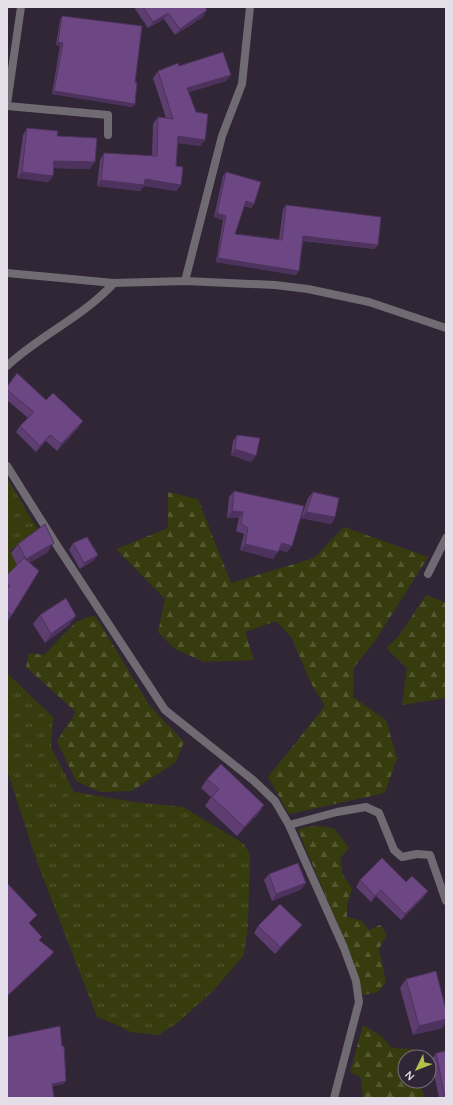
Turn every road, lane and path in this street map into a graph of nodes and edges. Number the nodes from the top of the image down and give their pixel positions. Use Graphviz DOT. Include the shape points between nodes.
graph roads {
  1 [pos="21,7"];
  2 [pos="250,7"];
  3 [pos="7,105"];
  4 [pos="108,135"];
  5 [pos="7,273"];
  6 [pos="185,281"];
  7 [pos="114,284"];
  8 [pos="446,328"];
  9 [pos="7,366"];
  10 [pos="7,466"];
  11 [pos="446,538"];
  12 [pos="428,574"];
  13 [pos="289,825"];
  14 [pos="446,901"];
  15 [pos="334,1098"];
  1 -- 3 [label="street"];
  2 -- 6 [label="street" via="242,84 222,136"];
  3 -- 4 [label="street" via="108,116"];
  5 -- 7 [label="street"];
  6 -- 7 [label="street"];
  6 -- 8 [label="street" via="308,288 369,302"];
  7 -- 9 [label="street" via="81,313 24,350"];
  10 -- 13 [label="street" via="165,710 253,780 275,801"];
  11 -- 12 [label="street"];
  13 -- 14 [label="street" via="366,807 380,813 394,850 402,858 416,854 430,855"];
  13 -- 15 [label="street" via="356,981 359,1002"];
}
